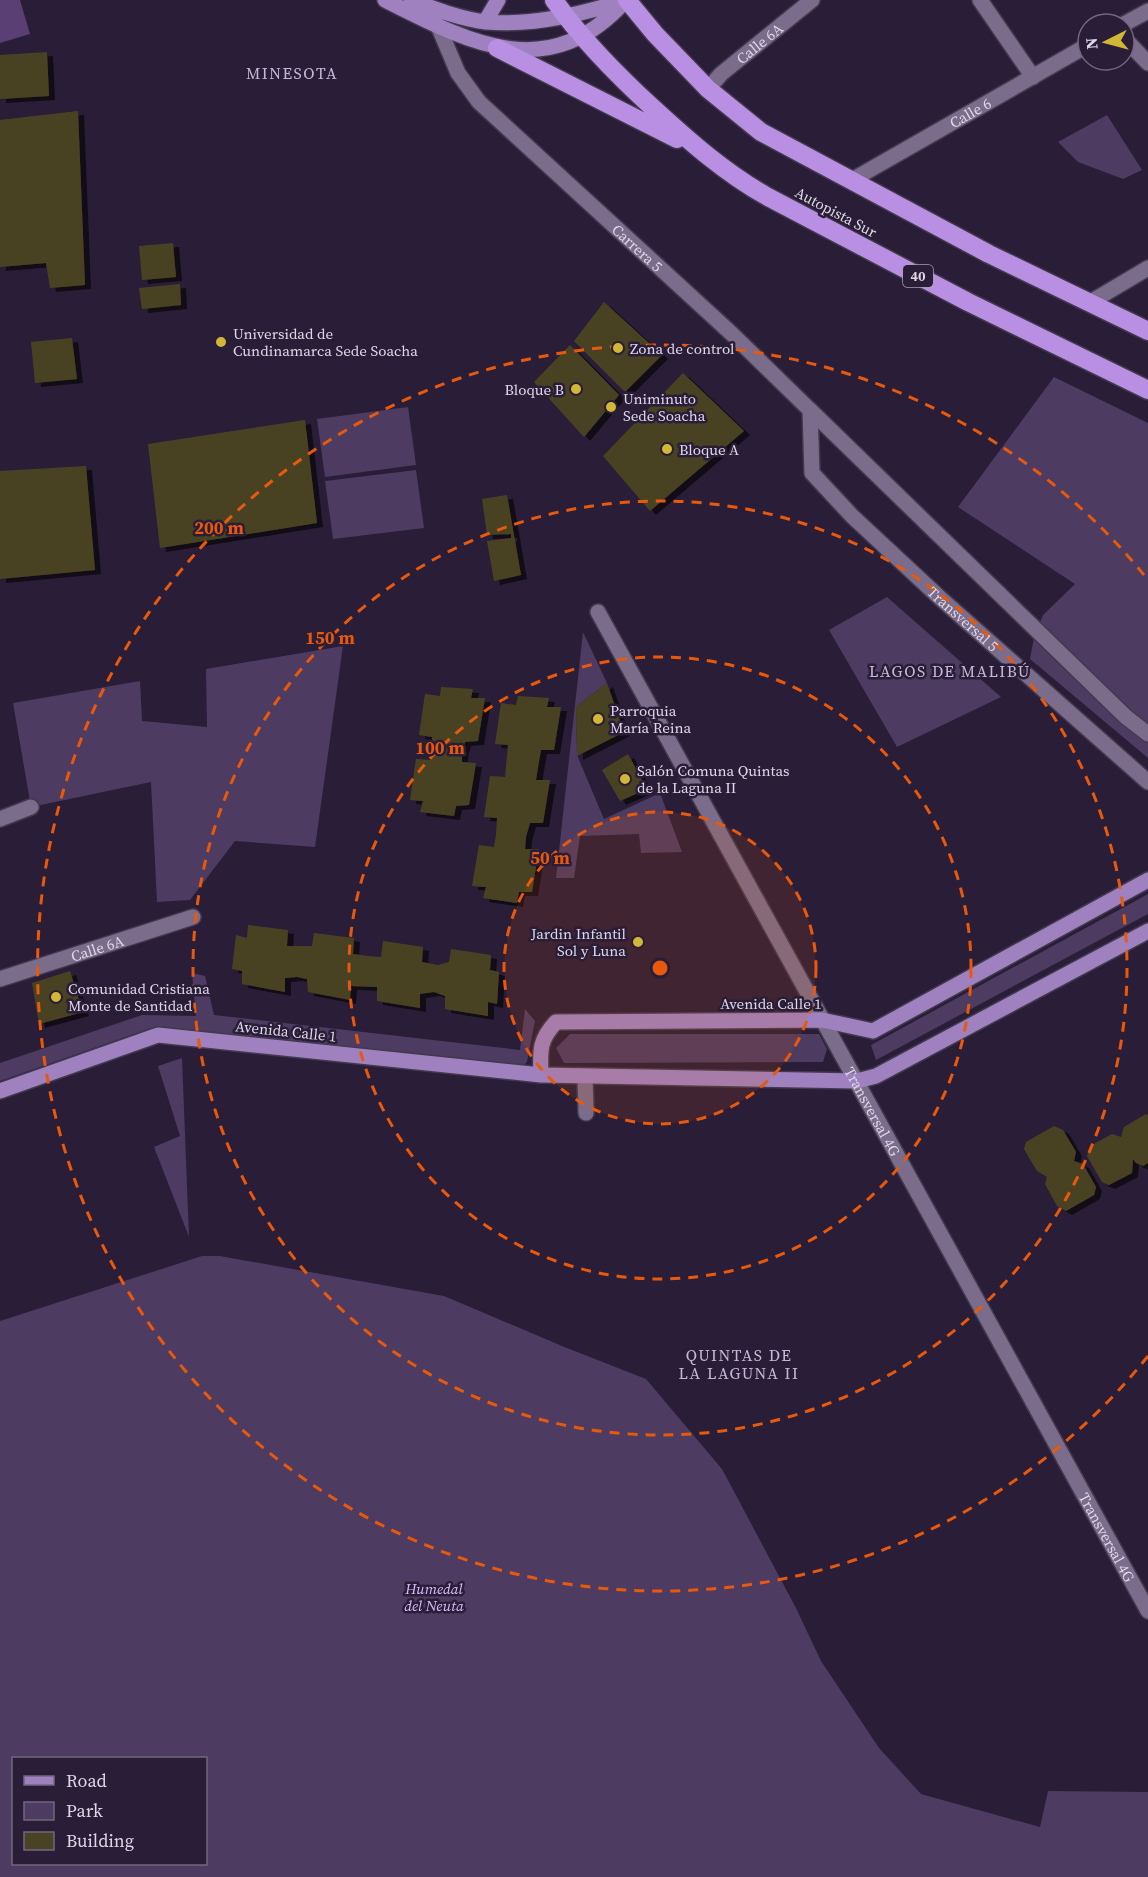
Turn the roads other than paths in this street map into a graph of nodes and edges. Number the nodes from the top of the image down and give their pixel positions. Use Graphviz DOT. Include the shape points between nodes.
graph roads {
  1 [pos="385,0"];
  2 [pos="411,0"];
  3 [pos="498,0"];
  4 [pos="626,0"];
  5 [pos="812,0"];
  6 [pos="980,0"];
  7 [pos="560,8"];
  8 [pos="485,22"];
  9 [pos="439,28"];
  10 [pos="582,36"];
  11 [pos="496,48"];
  12 [pos="1136,50"];
  13 [pos="1076,52"];
  14 [pos="1148,63"];
  15 [pos="1033,77"];
  16 [pos="708,88"];
  17 [pos="696,148"];
  18 [pos="852,180"];
  19 [pos="1148,268"];
  20 [pos="1089,303"];
  21 [pos="1148,331"];
  22 [pos="1148,390"];
  23 [pos="810,410"];
  24 [pos="598,612"];
  25 [pos="1148,734"];
  26 [pos="1148,782"];
  27 [pos="31,807"];
  28 [pos="0,819"];
  29 [pos="1148,880"];
  30 [pos="193,917"];
  31 [pos="1148,931"];
  32 [pos="0,979"];
  33 [pos="822,1020"];
  34 [pos="542,1075"];
  35 [pos="585,1076"];
  36 [pos="857,1081"];
  37 [pos="0,1091"];
  38 [pos="586,1113"];
  39 [pos="1148,1611"];
  1 -- 9 [label="main road"];
  2 -- 8 [label="main road"];
  3 -- 8 [label="main road"];
  4 -- 7 [label="main road"];
  4 -- 10 [label="main road"];
  4 -- 16 [label="highway"];
  5 -- 16 [label="street, Calle 6A"];
  6 -- 15 [label="street"];
  7 -- 8 [label="main road" via="522,23"];
  7 -- 10 [label="highway, Autopista Sur / 40"];
  9 -- 11 [label="main road"];
  9 -- 23 [label="street, Carrera 5" via="458,73 479,102"];
  10 -- 11 [label="main road" via="540,49"];
  10 -- 17 [label="highway, Autopista Sur / 40"];
  11 -- 17 [label="highway"];
  12 -- 14 [label="street"];
  13 -- 15 [label="street, Calle 6"];
  15 -- 18 [label="street, Calle 6"];
  16 -- 18 [label="highway" via="760,132"];
  17 -- 22 [label="highway, Autopista Sur / 40" via="768,197 968,302"];
  18 -- 20 [label="highway"];
  19 -- 20 [label="street"];
  20 -- 21 [label="highway"];
  23 -- 25 [label="street, Carrera 5"];
  23 -- 26 [label="street, Transversal 5" via="812,473 939,597"];
  24 -- 33 [label="street, Transversal 4G"];
  27 -- 28 [label="street"];
  29 -- 33 [label="main road, Avenida Calle 1" via="873,1031"];
  30 -- 32 [label="street, Calle 6A"];
  31 -- 36 [label="main road, Avenida Calle 1" via="876,1076"];
  33 -- 34 [label="main road, Avenida Calle 1" via="556,1022 544,1034 540,1051"];
  33 -- 36 [label="street, Transversal 4G"];
  34 -- 35 [label="main road, Avenida Calle 1"];
  34 -- 37 [label="main road, Avenida Calle 1" via="158,1035"];
  35 -- 36 [label="main road, Avenida Calle 1"];
  35 -- 38 [label="street"];
  36 -- 39 [label="street, Transversal 4G"];
}
